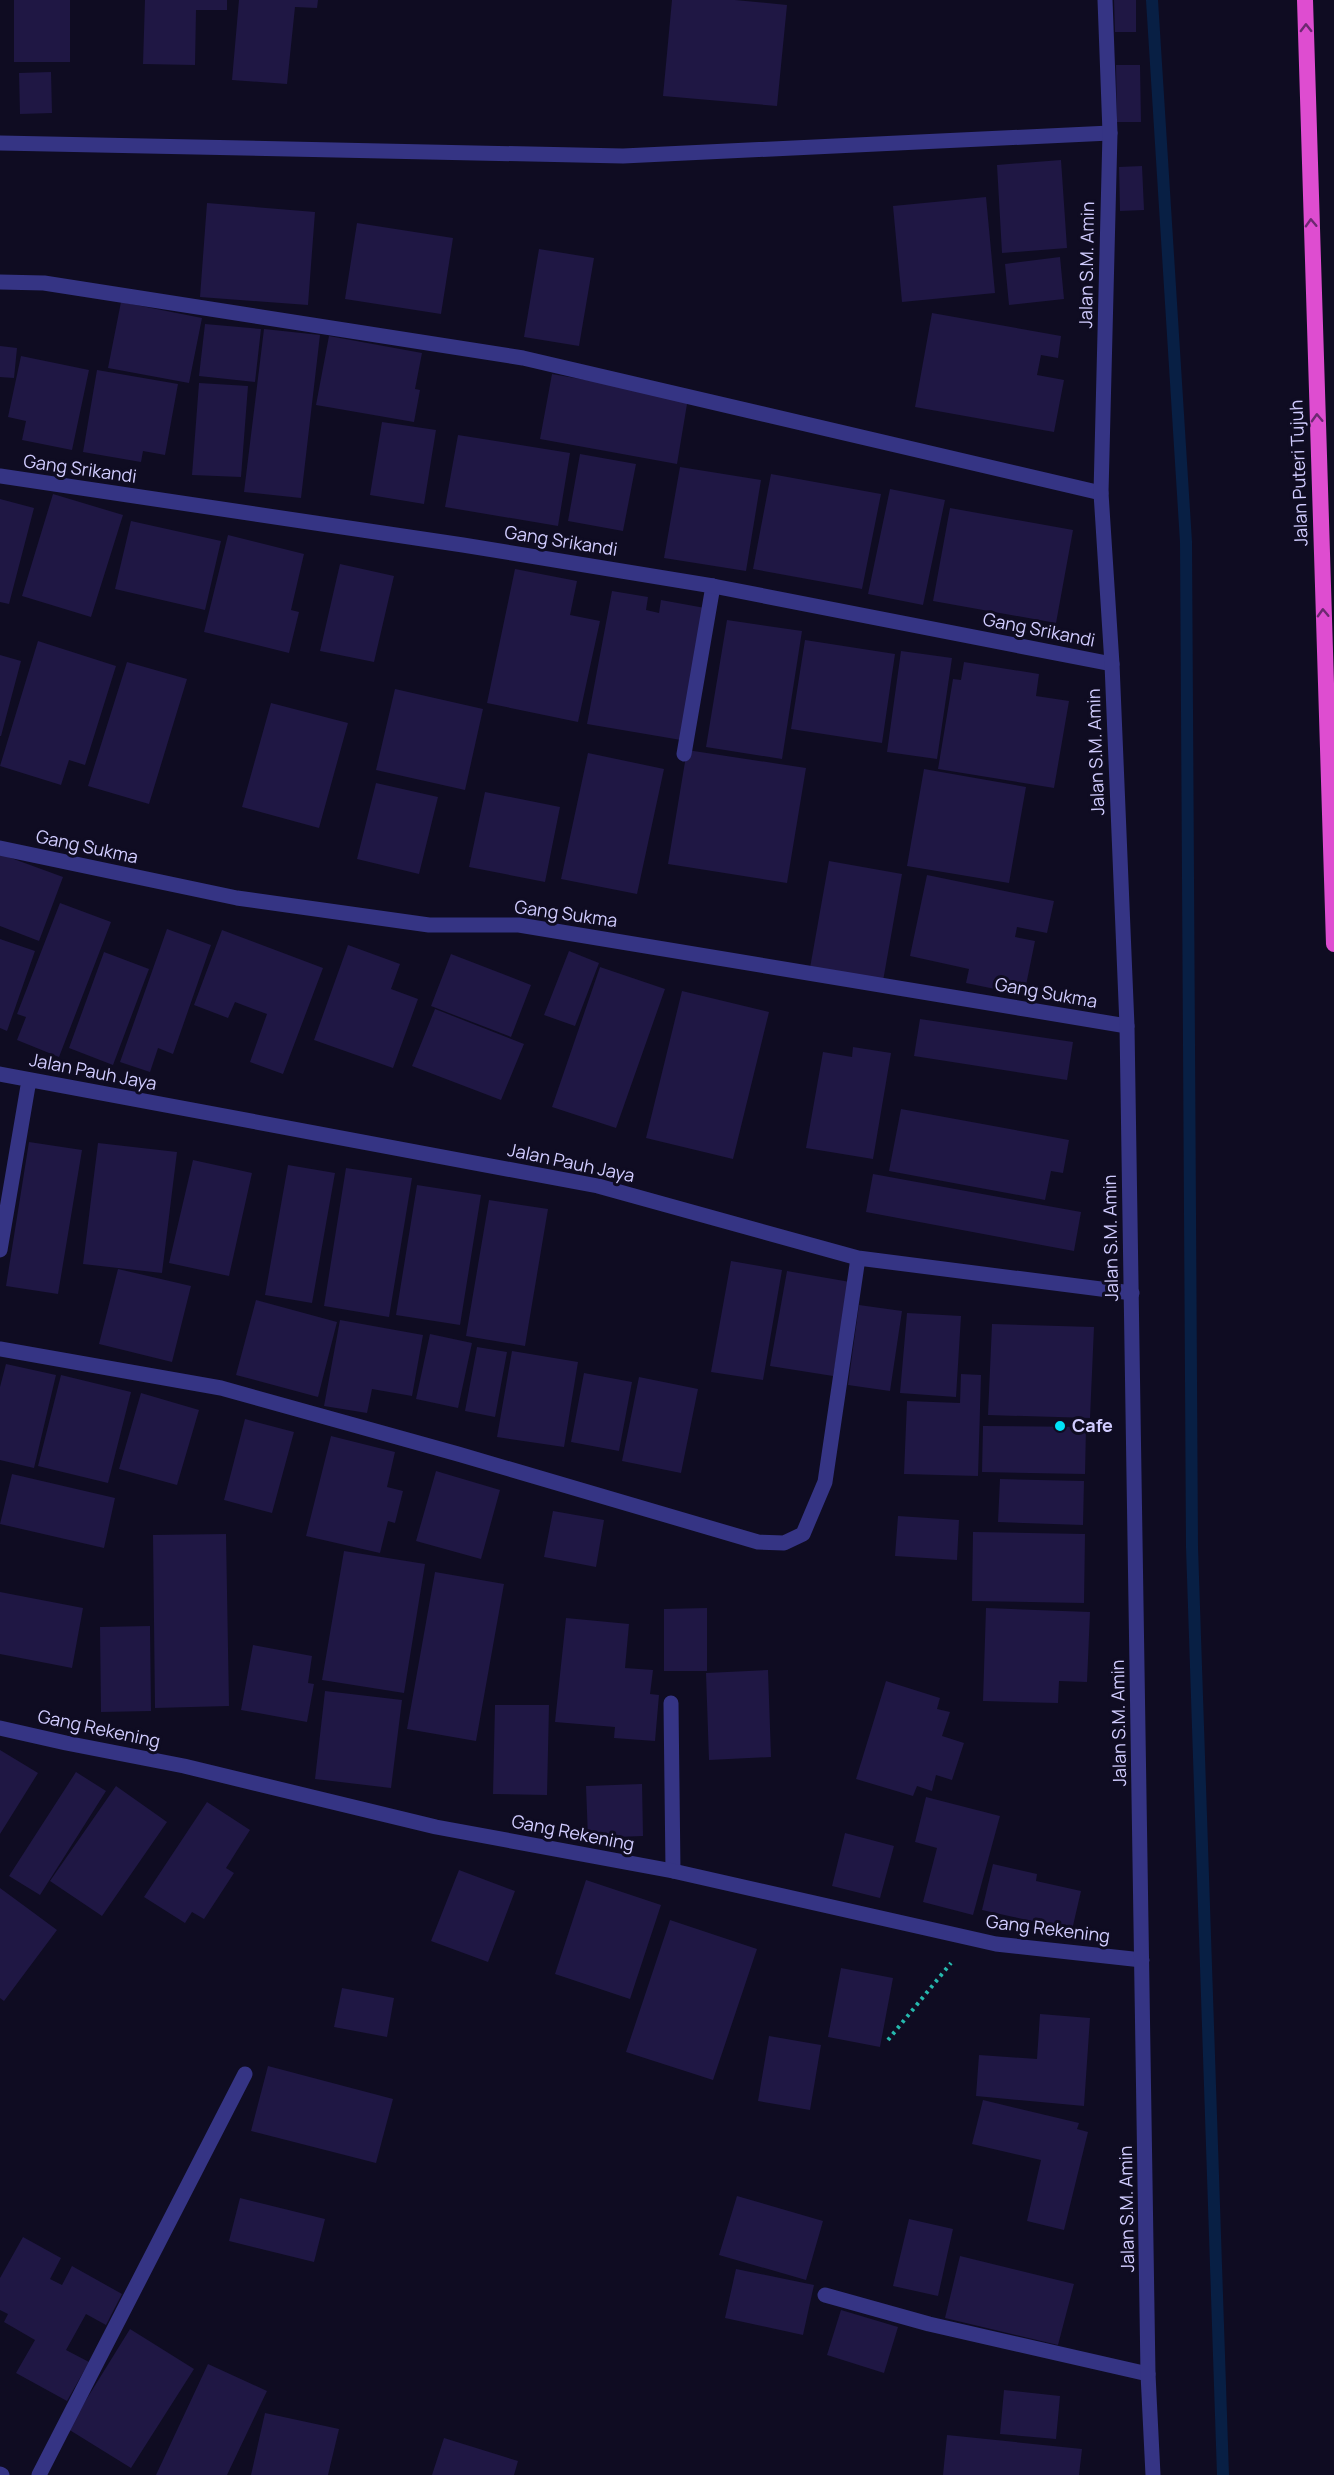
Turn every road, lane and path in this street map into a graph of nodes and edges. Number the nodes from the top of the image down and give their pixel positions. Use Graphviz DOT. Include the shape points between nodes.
graph roads {
  1 [pos="1106,0"];
  2 [pos="1305,0"];
  3 [pos="1110,133"];
  4 [pos="0,143"];
  5 [pos="0,282"];
  6 [pos="0,476"];
  7 [pos="1101,493"];
  8 [pos="713,586"];
  9 [pos="1112,664"];
  10 [pos="684,754"];
  11 [pos="0,848"];
  12 [pos="1334,944"];
  13 [pos="1127,1026"];
  14 [pos="0,1074"];
  15 [pos="28,1080"];
  16 [pos="0,1250"];
  17 [pos="858,1258"];
  18 [pos="1132,1293"];
  19 [pos="0,1349"];
  20 [pos="671,1703"];
  21 [pos="0,1728"];
  22 [pos="673,1871"];
  23 [pos="996,1944"];
  24 [pos="1142,1960"];
  25 [pos="888,2040"];
  26 [pos="245,2074"];
  27 [pos="825,2295"];
  28 [pos="1148,2374"];
  29 [pos="39,2475"];
  30 [pos="1153,2475"];
  1 -- 3 [label="street, Jalan S.M. Amin"];
  12 -- 2 [label="highway, Jalan Puteri Tujuh, one-way"];
  3 -- 4 [label="street" via="623,156"];
  3 -- 7 [label="street, Jalan S.M. Amin"];
  5 -- 7 [label="street" via="44,283 523,358"];
  6 -- 8 [label="street, Gang Srikandi"];
  7 -- 9 [label="street, Jalan S.M. Amin"];
  8 -- 9 [label="street, Gang Srikandi"];
  8 -- 10 [label="street"];
  9 -- 13 [label="street, Jalan S.M. Amin"];
  11 -- 13 [label="street, Gang Sukma" via="237,898 429,925 519,925"];
  13 -- 18 [label="street, Jalan S.M. Amin"];
  14 -- 15 [label="street, Jalan Pauh Jaya"];
  15 -- 16 [label="street"];
  15 -- 17 [label="street, Jalan Pauh Jaya" via="598,1185"];
  17 -- 18 [label="street, Jalan Pauh Jaya"];
  17 -- 19 [label="street" via="825,1482 803,1533 784,1543 758,1542 221,1388"];
  18 -- 24 [label="street, Jalan S.M. Amin"];
  20 -- 22 [label="street"];
  21 -- 22 [label="street, Gang Rekening" via="184,1766 436,1827"];
  22 -- 23 [label="street, Gang Rekening"];
  23 -- 24 [label="street, Gang Rekening"];
  23 -- 25 [label="path" via="948,1964"];
  24 -- 28 [label="street, Jalan S.M. Amin"];
  26 -- 29 [label="street"];
  27 -- 28 [label="street" via="929,2324"];
  28 -- 30 [label="street, Jalan S.M. Amin"];
}
